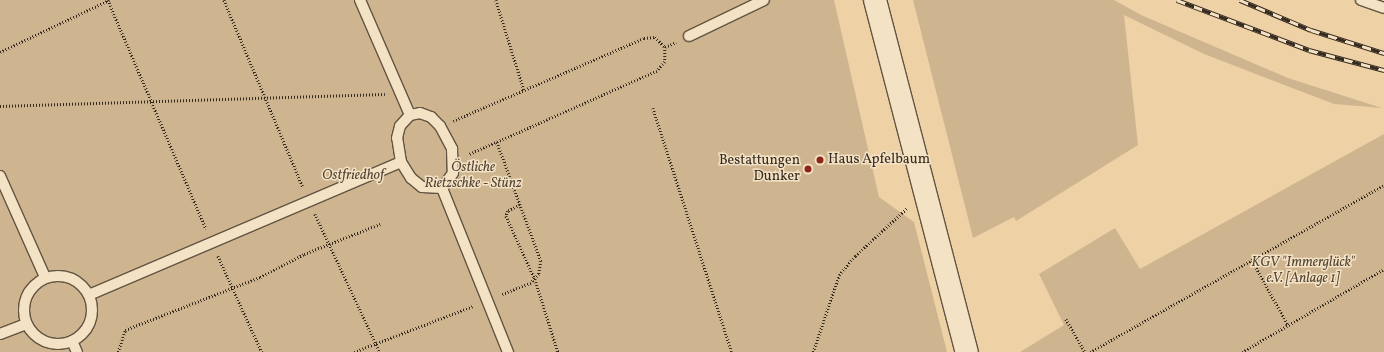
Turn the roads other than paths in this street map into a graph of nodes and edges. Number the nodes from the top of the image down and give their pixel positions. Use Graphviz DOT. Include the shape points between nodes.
graph roads {
  1 [pos="360,0"];
  2 [pos="764,0"];
  3 [pos="875,0"];
  4 [pos="1361,0"];
  5 [pos="1384,8"];
  6 [pos="689,36"];
  7 [pos="410,115"];
  8 [pos="401,162"];
  9 [pos="0,176"];
  10 [pos="442,188"];
  11 [pos="45,277"];
  12 [pos="89,295"];
  13 [pos="26,324"];
  14 [pos="0,334"];
  15 [pos="72,341"];
  16 [pos="77,352"];
  17 [pos="508,352"];
  18 [pos="967,352"];
  1 -- 7 [label="lane"];
  2 -- 6 [label="lane"];
  3 -- 18 [label="street"];
  4 -- 5 [label="lane"];
  7 -- 8 [label="lane" via="400,126 397,138"];
  7 -- 10 [label="lane" via="431,117 448,138 454,161 453,172"];
  8 -- 10 [label="lane" via="411,178 422,187"];
  8 -- 12 [label="lane"];
  9 -- 11 [label="lane"];
  10 -- 17 [label="lane"];
  11 -- 12 [label="lane" via="71,277 82,285"];
  11 -- 13 [label="lane" via="33,285 25,296 23,310"];
  12 -- 15 [label="lane" via="92,308 90,322 83,333"];
  13 -- 14 [label="lane"];
  13 -- 15 [label="lane" via="34,335 45,342 59,345"];
  15 -- 16 [label="lane"];
}
